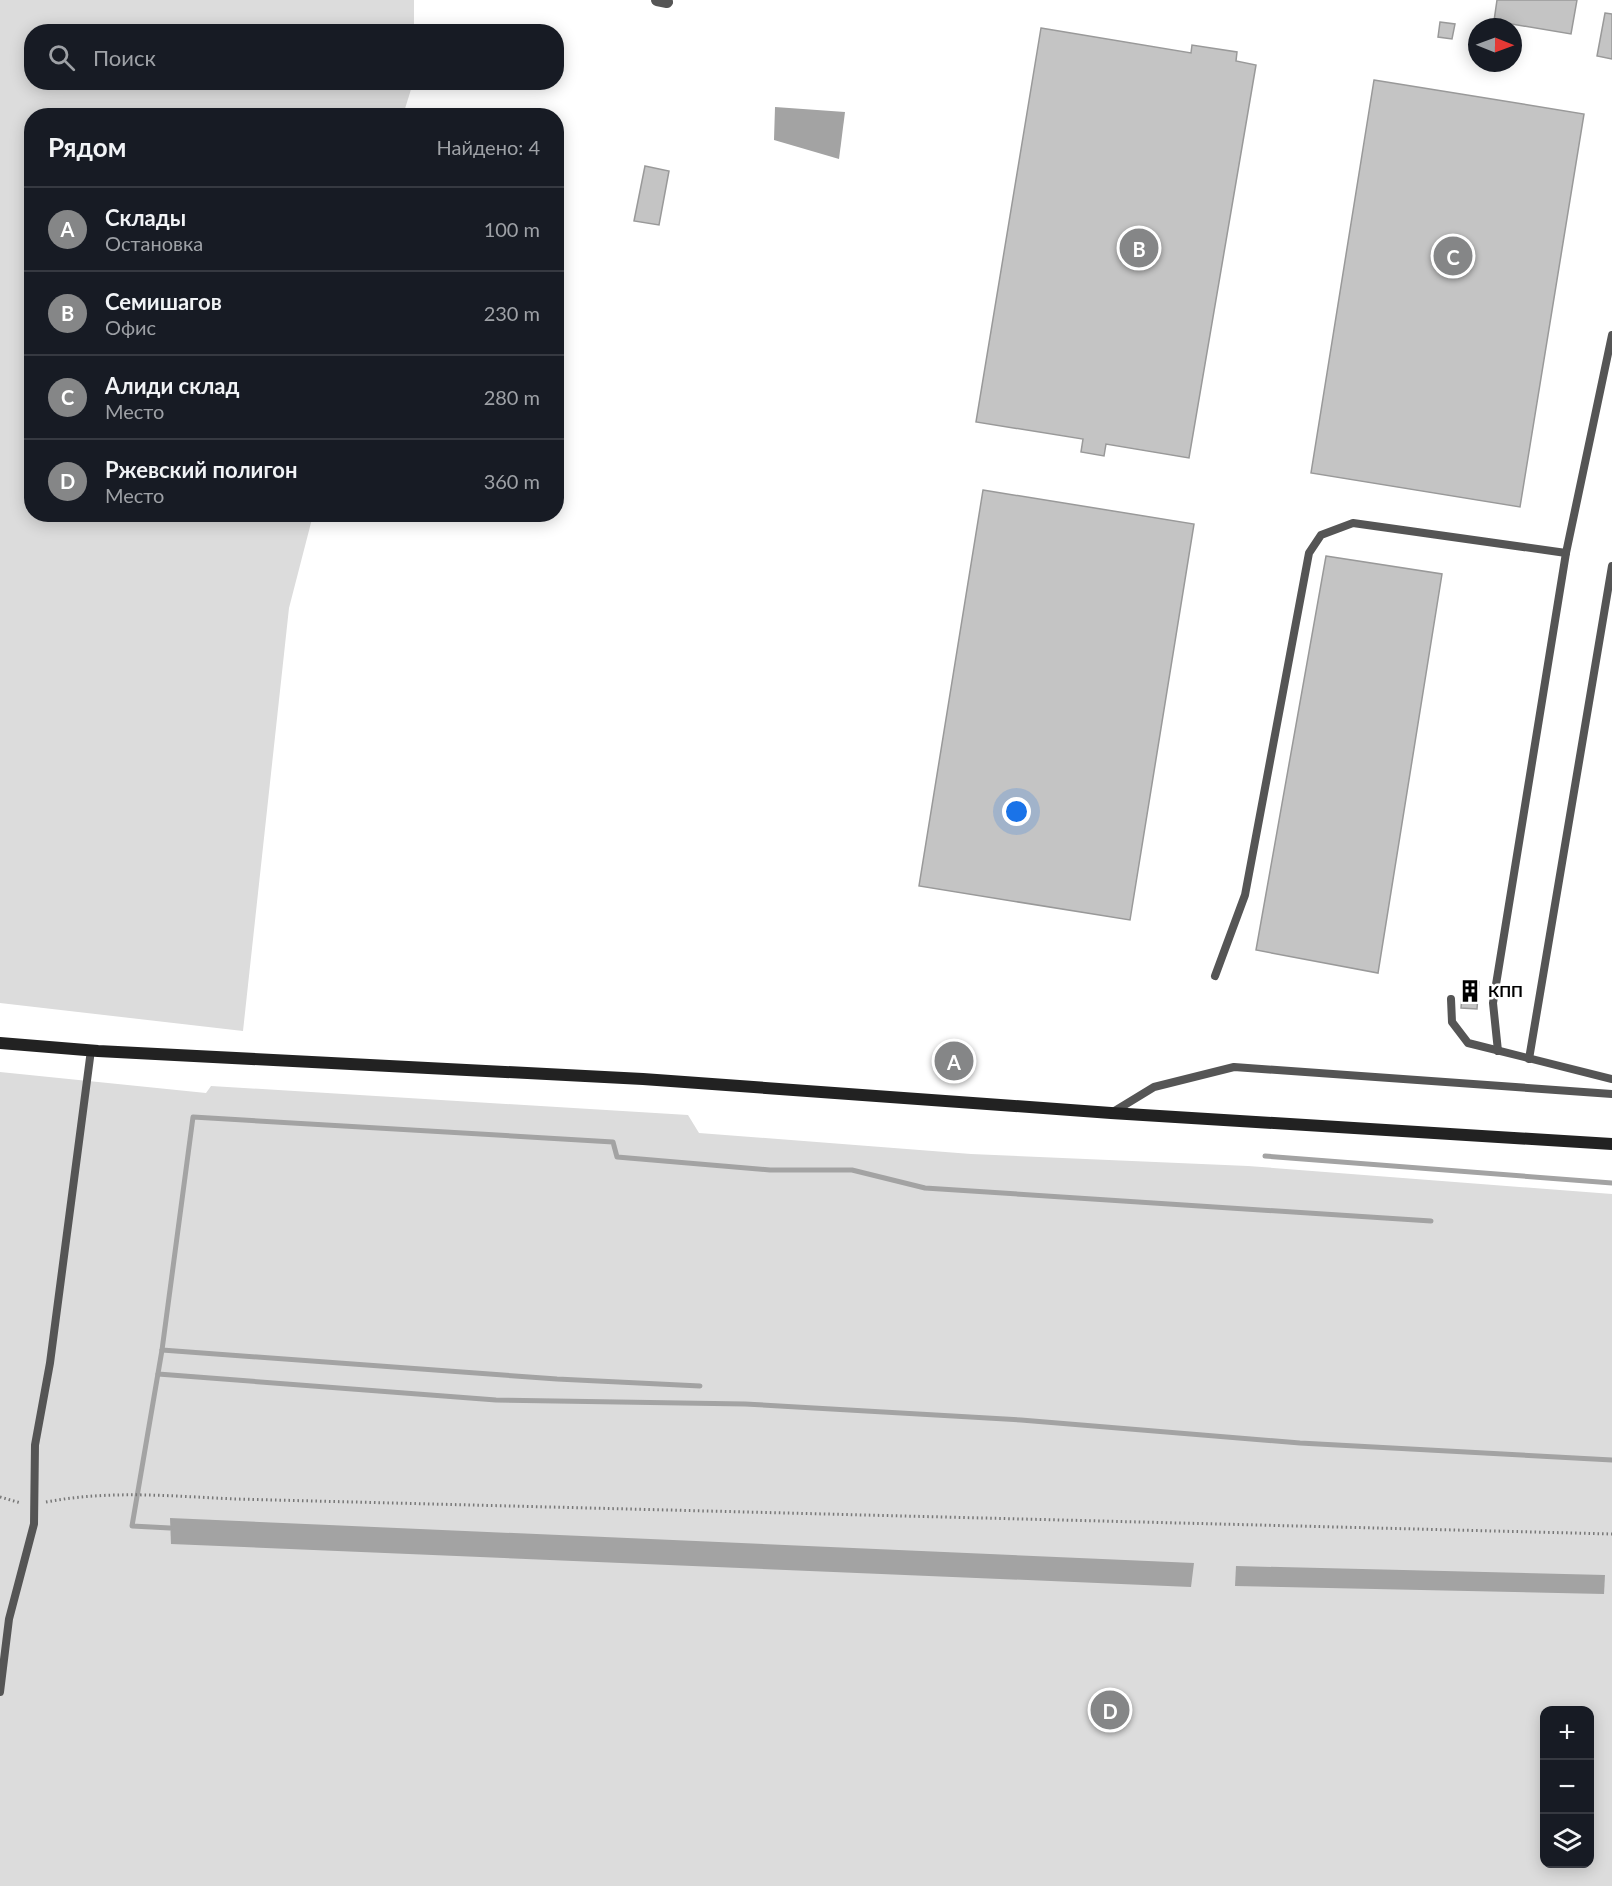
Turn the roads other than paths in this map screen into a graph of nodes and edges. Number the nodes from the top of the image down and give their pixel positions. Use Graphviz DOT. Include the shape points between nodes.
graph roads {
  1 [pos="1612,335"];
  2 [pos="1566,553"];
  3 [pos="1612,566"];
  4 [pos="1215,976"];
  5 [pos="1451,999"];
  6 [pos="0,1042"];
  7 [pos="91,1050"];
  8 [pos="1498,1051"];
  9 [pos="1529,1059"];
  10 [pos="1612,1079"];
  11 [pos="1612,1094"];
  12 [pos="1111,1113"];
  13 [pos="1612,1144"];
  14 [pos="0,1692"];
  1 -- 2 [label="lane"];
  2 -- 4 [label="lane" via="1353,523 1322,535 1309,552 1245,895"];
  2 -- 8 [label="lane" via="1493,1003"];
  3 -- 9 [label="lane"];
  5 -- 8 [label="lane" via="1452,1022 1468,1043"];
  6 -- 7 [label="main road"];
  7 -- 12 [label="main road" via="643,1079"];
  7 -- 14 [label="lane" via="50,1363 35,1445 34,1524 9,1619"];
  8 -- 9 [label="lane"];
  9 -- 10 [label="lane"];
  11 -- 12 [label="lane" via="1234,1067 1154,1087"];
  12 -- 13 [label="main road"];
}
